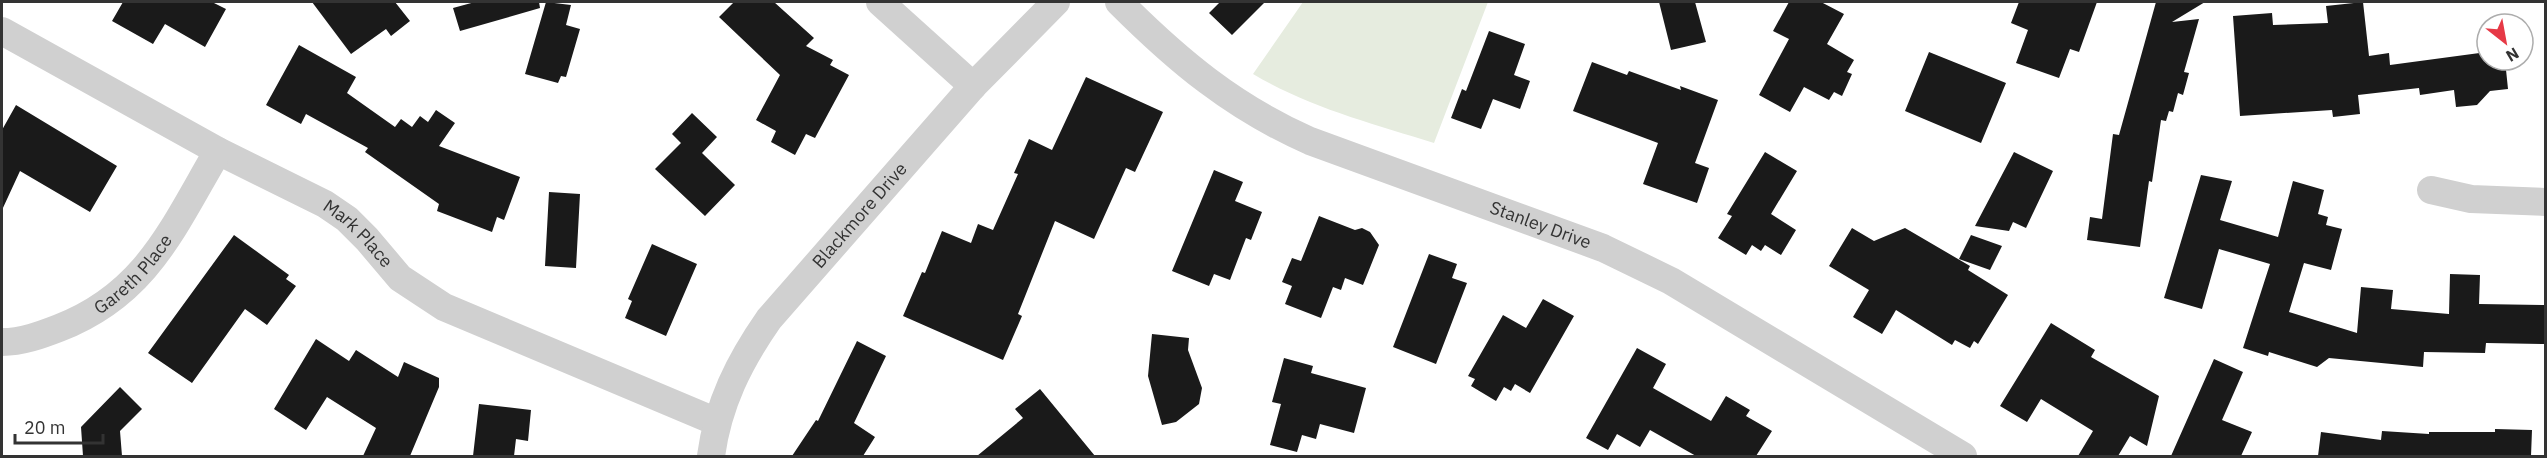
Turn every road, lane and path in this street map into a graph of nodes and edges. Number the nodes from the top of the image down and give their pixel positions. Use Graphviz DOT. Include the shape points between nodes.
graph roads {
  1 [pos="880,2"];
  2 [pos="1056,2"];
  3 [pos="1119,2"];
  4 [pos="2,31"];
  5 [pos="973,86"];
  6 [pos="218,152"];
  7 [pos="2431,190"];
  8 [pos="2546,202"];
  9 [pos="2,342"];
  10 [pos="717,422"];
  11 [pos="711,456"];
  12 [pos="1963,456"];
  1 -- 5 [label="street"];
  2 -- 5 [label="street, Blackmore Drive"];
  3 -- 12 [label="street, Stanley Drive" via="1200,77 1274,125 1603,248 1671,281"];
  4 -- 6 [label="street, Mark Place"];
  5 -- 10 [label="street, Blackmore Drive" via="769,319 743,356"];
  6 -- 9 [label="street, Gareth Place" via="164,243 138,278 71,324 41,336"];
  6 -- 10 [label="street, Mark Place" via="332,208 368,239 400,278 444,307"];
  7 -- 8 [label="street" via="2471,199"];
  10 -- 11 [label="street, Blackmore Drive"];
}
